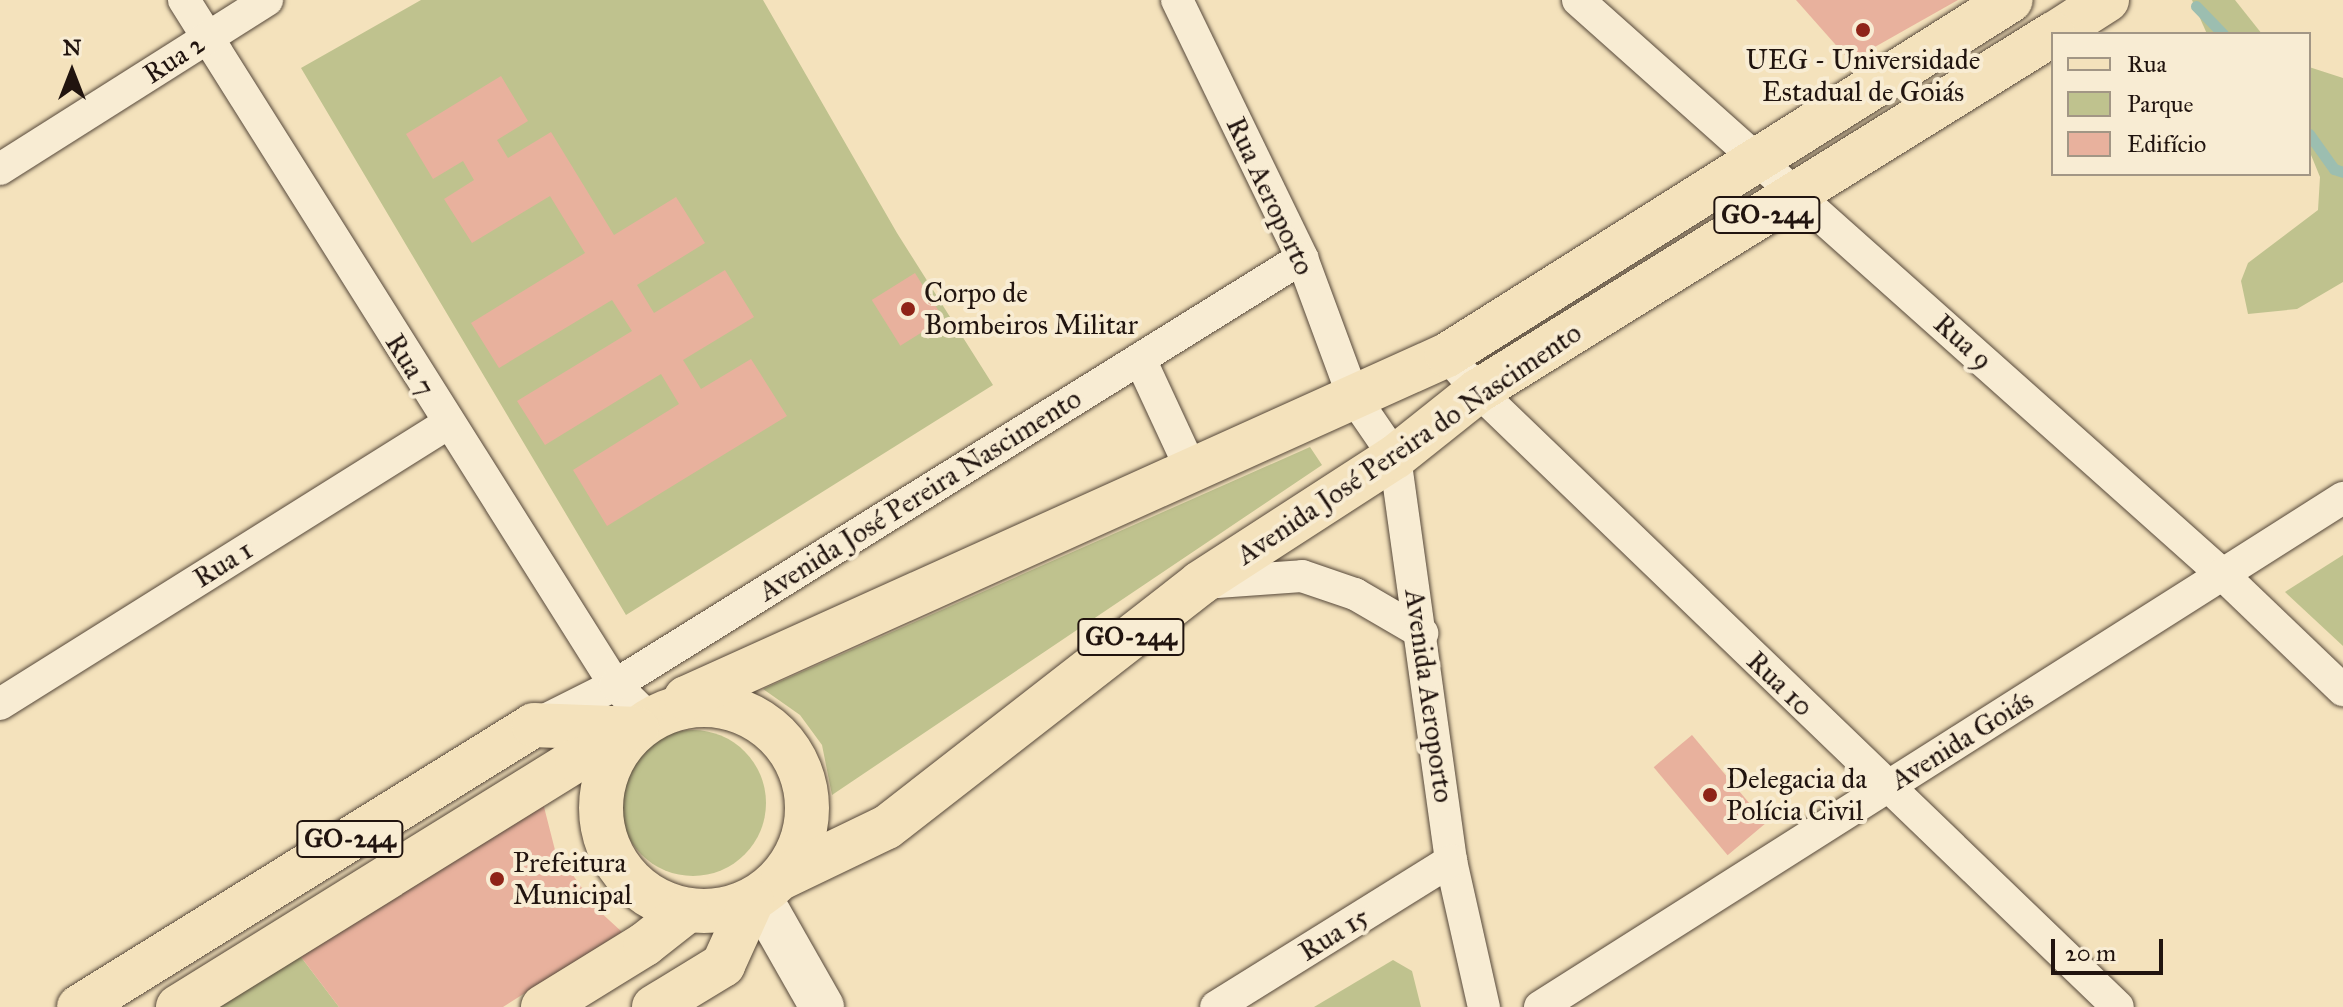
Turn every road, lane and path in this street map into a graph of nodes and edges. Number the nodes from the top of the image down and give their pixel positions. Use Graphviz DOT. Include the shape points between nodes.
graph roads {
  1 [pos="184,0"];
  2 [pos="267,0"];
  3 [pos="1177,0"];
  4 [pos="1578,0"];
  5 [pos="2011,0"];
  6 [pos="2107,0"];
  7 [pos="2056,32"];
  8 [pos="2051,35"];
  9 [pos="207,37"];
  10 [pos="1759,159"];
  11 [pos="0,169"];
  12 [pos="1800,195"];
  13 [pos="1302,258"];
  14 [pos="1447,355"];
  15 [pos="1140,359"];
  16 [pos="1478,391"];
  17 [pos="1353,396"];
  18 [pos="447,424"];
  19 [pos="1395,457"];
  20 [pos="1191,469"];
  21 [pos="2343,498"];
  22 [pos="2222,574"];
  23 [pos="1200,583"];
  24 [pos="1422,633"];
  25 [pos="615,685"];
  26 [pos="2343,690"];
  27 [pos="0,704"];
  28 [pos="534,725"];
  29 [pos="645,729"];
  30 [pos="1887,787"];
  31 [pos="1451,861"];
  32 [pos="765,891"];
  33 [pos="687,911"];
  34 [pos="79,1007"];
  35 [pos="178,1007"];
  36 [pos="543,1007"];
  37 [pos="654,1007"];
  38 [pos="822,1007"];
  39 [pos="1216,1007"];
  40 [pos="1484,1007"];
  41 [pos="1540,1007"];
  42 [pos="2118,1007"];
  1 -- 9 [label="street, Rua 7"];
  2 -- 9 [label="street, Rua 2"];
  3 -- 13 [label="street, Rua Aeroporto"];
  4 -- 10 [label="street, Rua 9"];
  5 -- 10 [label="main road, Avenida José Pereira do Nascimento / GO-244"];
  6 -- 7 [label="main road, Avenida José Pereira do Nascimento / GO-244"];
  8 -- 12 [label="main road, Avenida José Pereira do Nascimento / GO-244"];
  9 -- 11 [label="street, Rua 2"];
  9 -- 18 [label="street, Rua 7"];
  10 -- 12 [label="street, Rua 9"];
  10 -- 14 [label="main road, Avenida José Pereira do Nascimento / GO-244"];
  12 -- 16 [label="main road, Avenida José Pereira do Nascimento / GO-244"];
  12 -- 22 [label="street, Rua 9"];
  13 -- 15 [label="street, Avenida José Pereira Nascimento"];
  13 -- 17 [label="street, Rua Aeroporto"];
  14 -- 16 [label="street, Rua 10"];
  14 -- 17 [label="main road, Avenida José Pereira do Nascimento / GO-244"];
  15 -- 20 [label="street"];
  15 -- 25 [label="street, Avenida José Pereira Nascimento"];
  16 -- 19 [label="main road, Avenida José Pereira do Nascimento / GO-244"];
  16 -- 30 [label="street, Rua 10"];
  17 -- 19 [label="street, Avenida Aeroporto"];
  17 -- 20 [label="main road, Avenida José Pereira do Nascimento / GO-244"];
  18 -- 25 [label="street, Rua 7"];
  18 -- 27 [label="street, Rua 1"];
  19 -- 23 [label="main road, Avenida José Pereira do Nascimento / GO-244"];
  19 -- 24 [label="street, Avenida Aeroporto"];
  20 -- 29 [label="main road, Avenida José Pereira do Nascimento / GO-244" via="686,698"];
  21 -- 22 [label="street, Avenida Goiás"];
  22 -- 26 [label="street, Rua 9"];
  22 -- 30 [label="street, Avenida Goiás"];
  23 -- 24 [label="street" via="1302,576 1355,594"];
  23 -- 32 [label="main road, Avenida José Pereira do Nascimento / GO-244" via="887,827"];
  24 -- 31 [label="street, Avenida Aeroporto"];
  25 -- 28 [label="street, Avenida José Pereira Nascimento"];
  25 -- 29 [label="street, Rua 7"];
  28 -- 29 [label="main road, GO-244"];
  28 -- 34 [label="main road, Avenida José Pereira Nascimento / GO-244"];
  29 -- 32 [label="main road, GO-244" via="714,705 745,712 773,730 794,755 807,785 808,818 800,849"];
  29 -- 33 [label="main road, Avenida José Pereira do Nascimento / GO-244" via="601,791 601,824 611,855 630,881 656,901"];
  29 -- 35 [label="main road, GO-244" via="577,760"];
  30 -- 41 [label="street, Avenida Goiás"];
  30 -- 42 [label="street, Rua 10"];
  31 -- 39 [label="street, Rua 15"];
  31 -- 40 [label="street, Avenida Aeroporto"];
  32 -- 33 [label="main road, Avenida José Pereira do Nascimento / GO-244" via="720,911"];
  32 -- 37 [label="main road, GO-244" via="723,965"];
  32 -- 38 [label="street"];
  33 -- 36 [label="main road" via="645,944"];
}
